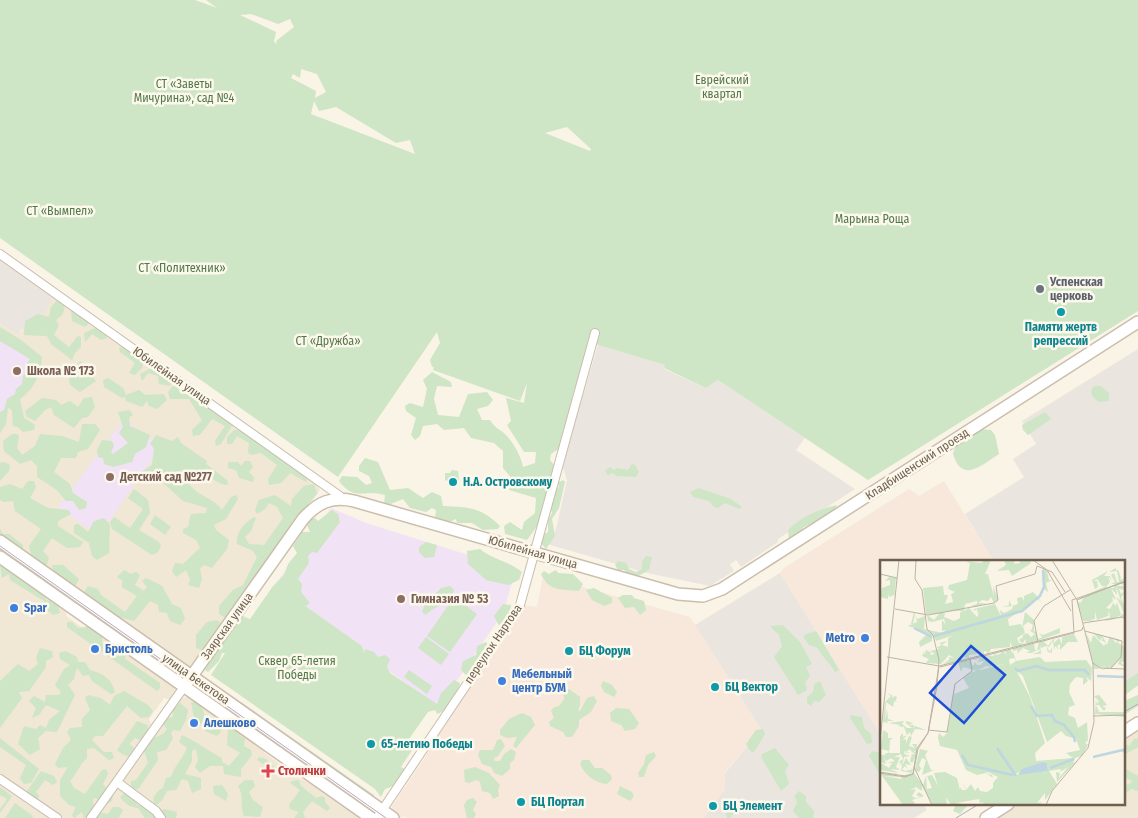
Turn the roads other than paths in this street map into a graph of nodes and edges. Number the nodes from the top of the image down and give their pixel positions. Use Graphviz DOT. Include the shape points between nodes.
graph roads {
  1 [pos="0,254"];
  2 [pos="1138,322"];
  3 [pos="595,333"];
  4 [pos="344,499"];
  5 [pos="312,508"];
  6 [pos="0,541"];
  7 [pos="534,554"];
  8 [pos="0,557"];
  9 [pos="693,596"];
  10 [pos="192,676"];
  11 [pos="184,687"];
  12 [pos="1138,723"];
  13 [pos="1126,731"];
  14 [pos="0,779"];
  15 [pos="117,782"];
  16 [pos="1005,806"];
  17 [pos="380,814"];
  18 [pos="57,818"];
  19 [pos="91,818"];
  20 [pos="161,818"];
  21 [pos="371,818"];
  22 [pos="393,818"];
  23 [pos="986,818"];
  1 -- 4 [label="street, Юбилейная улица"];
  2 -- 9 [label="street, Кладбищенский проезд" via="722,589"];
  3 -- 7 [label="street, переулок Нартова"];
  4 -- 5 [label="street, Юбилейная улица" via="325,500"];
  4 -- 7 [label="street, Юбилейная улица"];
  5 -- 10 [label="street, Заярская улица"];
  6 -- 10 [label="street, улица Бекетова"];
  7 -- 9 [label="street, Юбилейная улица"];
  7 -- 17 [label="street, переулок Нартова" via="520,605"];
  8 -- 11 [label="street, улица Бекетова"];
  10 -- 11 [label="street, Заярская улица"];
  10 -- 17 [label="street, улица Бекетова"];
  11 -- 15 [label="street, Заярская улица"];
  11 -- 21 [label="street, улица Бекетова"];
  12 -- 13 [label="street"];
  14 -- 18 [label="street"];
  15 -- 19 [label="street, Заярская улица"];
  15 -- 20 [label="street"];
  16 -- 23 [label="street"];
  17 -- 22 [label="street, улица Бекетова"];
}
